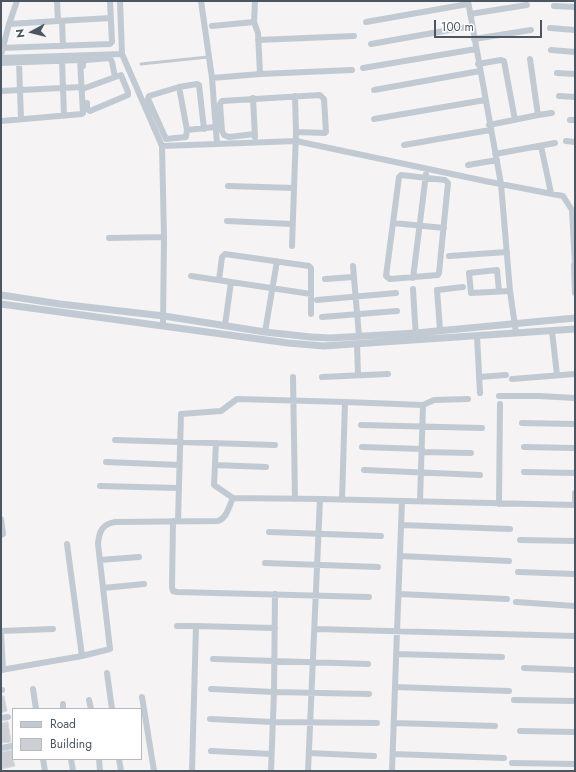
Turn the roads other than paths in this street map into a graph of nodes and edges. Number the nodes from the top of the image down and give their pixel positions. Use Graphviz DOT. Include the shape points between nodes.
graph roads {
  1 [pos="16,1"];
  2 [pos="57,1"];
  3 [pos="110,1"];
  4 [pos="120,1"];
  5 [pos="201,1"];
  6 [pos="255,1"];
  7 [pos="468,2"];
  8 [pos="527,5"];
  9 [pos="554,6"];
  10 [pos="575,7"];
  11 [pos="470,14"];
  12 [pos="111,18"];
  13 [pos="60,21"];
  14 [pos="254,22"];
  15 [pos="366,22"];
  16 [pos="9,24"];
  17 [pos="212,26"];
  18 [pos="472,26"];
  19 [pos="550,28"];
  20 [pos="531,30"];
  21 [pos="575,30"];
  22 [pos="354,36"];
  23 [pos="474,39"];
  24 [pos="258,40"];
  25 [pos="371,44"];
  26 [pos="63,46"];
  27 [pos="2,48"];
  28 [pos="476,48"];
  29 [pos="551,50"];
  30 [pos="575,52"];
  31 [pos="122,54"];
  32 [pos="1,55"];
  33 [pos="208,57"];
  34 [pos="1,58"];
  35 [pos="530,59"];
  36 [pos="62,60"];
  37 [pos="19,62"];
  38 [pos="1,63"];
  39 [pos="141,64"];
  40 [pos="478,64"];
  41 [pos="363,68"];
  42 [pos="352,70"];
  43 [pos="480,71"];
  44 [pos="131,72"];
  45 [pos="557,73"];
  46 [pos="260,74"];
  47 [pos="575,74"];
  48 [pos="118,76"];
  49 [pos="212,78"];
  50 [pos="83,87"];
  51 [pos="179,87"];
  52 [pos="63,88"];
  53 [pos="20,90"];
  54 [pos="374,90"];
  55 [pos="1,91"];
  56 [pos="295,96"];
  57 [pos="559,96"];
  58 [pos="575,97"];
  59 [pos="253,98"];
  60 [pos="485,100"];
  61 [pos="552,113"];
  62 [pos="538,115"];
  63 [pos="64,116"];
  64 [pos="21,119"];
  65 [pos="374,119"];
  66 [pos="515,120"];
  67 [pos="1,121"];
  68 [pos="216,127"];
  69 [pos="204,128"];
  70 [pos="490,128"];
  71 [pos="187,130"];
  72 [pos="296,132"];
  73 [pos="254,134"];
  74 [pos="296,141"];
  75 [pos="566,141"];
  76 [pos="255,142"];
  77 [pos="575,142"];
  78 [pos="555,143"];
  79 [pos="217,144"];
  80 [pos="404,145"];
  81 [pos="162,146"];
  82 [pos="541,146"];
  83 [pos="496,157"];
  84 [pos="468,165"];
  85 [pos="427,168"];
  86 [pos="426,177"];
  87 [pos="501,184"];
  88 [pos="228,186"];
  89 [pos="294,188"];
  90 [pos="551,193"];
  91 [pos="227,221"];
  92 [pos="393,223"];
  93 [pos="292,224"];
  94 [pos="420,226"];
  95 [pos="444,228"];
  96 [pos="164,237"];
  97 [pos="109,238"];
  98 [pos="292,246"];
  99 [pos="507,252"];
  100 [pos="449,256"];
  101 [pos="277,261"];
  102 [pos="574,265"];
  103 [pos="353,266"];
  104 [pos="191,276"];
  105 [pos="354,277"];
  106 [pos="413,278"];
  107 [pos="325,279"];
  108 [pos="219,280"];
  109 [pos="231,282"];
  110 [pos="463,287"];
  111 [pos="273,288"];
  112 [pos="413,289"];
  113 [pos="510,291"];
  114 [pos="499,292"];
  115 [pos="396,293"];
  116 [pos="575,293"];
  117 [pos="311,294"];
  118 [pos="1,295"];
  119 [pos="356,297"];
  120 [pos="317,300"];
  121 [pos="1,304"];
  122 [pos="397,311"];
  123 [pos="311,314"];
  124 [pos="358,314"];
  125 [pos="164,316"];
  126 [pos="322,317"];
  127 [pos="575,318"];
  128 [pos="515,324"];
  129 [pos="163,325"];
  130 [pos="225,325"];
  131 [pos="575,329"];
  132 [pos="440,330"];
  133 [pos="552,331"];
  134 [pos="265,332"];
  135 [pos="516,333"];
  136 [pos="359,336"];
  137 [pos="416,336"];
  138 [pos="477,336"];
  139 [pos="357,344"];
  140 [pos="388,374"];
  141 [pos="575,374"];
  142 [pos="358,375"];
  143 [pos="506,375"];
  144 [pos="557,375"];
  145 [pos="293,377"];
  146 [pos="322,377"];
  147 [pos="479,377"];
  148 [pos="512,379"];
  149 [pos="480,393"];
  150 [pos="499,396"];
  151 [pos="575,398"];
  152 [pos="468,399"];
  153 [pos="294,401"];
  154 [pos="345,402"];
  155 [pos="500,404"];
  156 [pos="423,405"];
  157 [pos="522,423"];
  158 [pos="575,424"];
  159 [pos="361,425"];
  160 [pos="423,427"];
  161 [pos="482,428"];
  162 [pos="115,440"];
  163 [pos="180,442"];
  164 [pos="216,443"];
  165 [pos="275,444"];
  166 [pos="362,447"];
  167 [pos="524,447"];
  168 [pos="575,448"];
  169 [pos="422,450"];
  170 [pos="471,453"];
  171 [pos="106,462"];
  172 [pos="179,465"];
  173 [pos="215,465"];
  174 [pos="266,467"];
  175 [pos="364,470"];
  176 [pos="524,472"];
  177 [pos="422,473"];
  178 [pos="575,474"];
  179 [pos="480,475"];
  180 [pos="100,486"];
  181 [pos="178,488"];
  182 [pos="575,493"];
  183 [pos="233,498"];
  184 [pos="295,499"];
  185 [pos="320,499"];
  186 [pos="342,500"];
  187 [pos="402,501"];
  188 [pos="420,501"];
  189 [pos="499,504"];
  190 [pos="575,505"];
  191 [pos="1,519"];
  192 [pos="176,521"];
  193 [pos="401,525"];
  194 [pos="510,529"];
  195 [pos="269,532"];
  196 [pos="318,534"];
  197 [pos="1,535"];
  198 [pos="381,536"];
  199 [pos="520,540"];
  200 [pos="575,541"];
  201 [pos="67,544"];
  202 [pos="400,556"];
  203 [pos="139,557"];
  204 [pos="100,560"];
  205 [pos="509,561"];
  206 [pos="264,563"];
  207 [pos="317,565"];
  208 [pos="378,567"];
  209 [pos="518,572"];
  210 [pos="575,574"];
  211 [pos="144,584"];
  212 [pos="104,588"];
  213 [pos="275,594"];
  214 [pos="399,594"];
  215 [pos="316,596"];
  216 [pos="369,596"];
  217 [pos="507,599"];
  218 [pos="516,602"];
  219 [pos="575,606"];
  220 [pos="177,626"];
  221 [pos="196,626"];
  222 [pos="275,628"];
  223 [pos="53,629"];
  224 [pos="314,629"];
  225 [pos="396,631"];
  226 [pos="1,632"];
  227 [pos="575,636"];
  228 [pos="396,654"];
  229 [pos="82,656"];
  230 [pos="502,657"];
  231 [pos="213,659"];
  232 [pos="274,661"];
  233 [pos="313,662"];
  234 [pos="368,664"];
  235 [pos="524,668"];
  236 [pos="2,670"];
  237 [pos="575,670"];
  238 [pos="107,673"];
  239 [pos="395,687"];
  240 [pos="33,689"];
  241 [pos="211,689"];
  242 [pos="509,691"];
  243 [pos="274,692"];
  244 [pos="312,693"];
  245 [pos="369,694"];
  246 [pos="142,697"];
  247 [pos="89,700"];
  248 [pos="514,700"];
  249 [pos="575,701"];
  250 [pos="36,708"];
  251 [pos="91,708"];
  252 [pos="112,708"];
  253 [pos="8,717"];
  254 [pos="1,718"];
  255 [pos="210,720"];
  256 [pos="273,722"];
  257 [pos="311,722"];
  258 [pos="378,723"];
  259 [pos="394,723"];
  260 [pos="495,726"];
  261 [pos="520,731"];
  262 [pos="575,732"];
  263 [pos="12,746"];
  264 [pos="1,748"];
  265 [pos="210,751"];
  266 [pos="309,753"];
  267 [pos="271,754"];
  268 [pos="393,754"];
  269 [pos="374,756"];
  270 [pos="504,758"];
  271 [pos="43,760"];
  272 [pos="71,760"];
  273 [pos="98,760"];
  274 [pos="119,760"];
  275 [pos="512,763"];
  276 [pos="575,764"];
  277 [pos="45,771"];
  278 [pos="73,771"];
  279 [pos="100,771"];
  280 [pos="121,771"];
  281 [pos="154,771"];
  282 [pos="192,771"];
  283 [pos="271,771"];
  284 [pos="308,771"];
  285 [pos="392,771"];
  1 -- 16 [label="street"];
  2 -- 13 [label="street"];
  3 -- 12 [label="street"];
  4 -- 31 [label="street"];
  5 -- 33 [label="street"];
  6 -- 14 [label="street"];
  7 -- 11 [label="street"];
  7 -- 15 [label="street"];
  8 -- 11 [label="street"];
  9 -- 10 [label="street"];
  11 -- 18 [label="street"];
  12 -- 13 [label="street"];
  12 -- 26 [label="street" via="112,44"];
  13 -- 16 [label="street"];
  13 -- 26 [label="street"];
  14 -- 17 [label="street"];
  14 -- 24 [label="street"];
  16 -- 27 [label="street"];
  18 -- 23 [label="street"];
  18 -- 25 [label="street"];
  19 -- 21 [label="street"];
  20 -- 23 [label="street"];
  22 -- 24 [label="street"];
  23 -- 28 [label="street"];
  24 -- 46 [label="street"];
  26 -- 27 [label="street"];
  27 -- 32 [label="street"];
  28 -- 40 [label="street"];
  28 -- 41 [label="street"];
  29 -- 30 [label="street"];
  31 -- 34 [label="street"];
  31 -- 44 [label="street"];
  33 -- 39 [label="lane"];
  33 -- 49 [label="street"];
  35 -- 62 [label="street"];
  36 -- 37 [label="street"];
  36 -- 50 [label="street" via="80,60"];
  36 -- 52 [label="street"];
  37 -- 38 [label="street"];
  37 -- 53 [label="street"];
  40 -- 43 [label="street"];
  40 -- 66 [label="street" via="504,61"];
  42 -- 46 [label="street"];
  43 -- 54 [label="street"];
  43 -- 60 [label="street"];
  44 -- 48 [label="street"];
  44 -- 81 [label="street"];
  45 -- 47 [label="street"];
  46 -- 49 [label="street"];
  48 -- 50 [label="street"];
  48 -- 50 [label="street" via="110,58 84,60"];
  48 -- 50 [label="street" via="128,95 92,111 87,109"];
  49 -- 68 [label="street"];
  50 -- 52 [label="street"];
  50 -- 63 [label="street" via="83,114"];
  51 -- 69 [label="street" via="197,84 199,86"];
  51 -- 71 [label="street"];
  51 -- 71 [label="street" via="149,96 148,99 166,139 186,137"];
  52 -- 53 [label="street"];
  52 -- 63 [label="street"];
  53 -- 55 [label="street"];
  53 -- 64 [label="street"];
  56 -- 59 [label="street"];
  56 -- 72 [label="street"];
  56 -- 72 [label="street" via="322,96 326,132"];
  57 -- 58 [label="street"];
  59 -- 73 [label="street"];
  59 -- 73 [label="street" via="225,100 220,104 224,135"];
  60 -- 65 [label="street"];
  60 -- 70 [label="street"];
  61 -- 62 [label="street"];
  62 -- 66 [label="street"];
  63 -- 64 [label="street"];
  64 -- 67 [label="street"];
  66 -- 70 [label="street"];
  68 -- 69 [label="street"];
  68 -- 79 [label="street"];
  69 -- 71 [label="street"];
  70 -- 80 [label="street"];
  70 -- 83 [label="street"];
  72 -- 74 [label="street"];
  73 -- 76 [label="street"];
  74 -- 76 [label="street"];
  74 -- 85 [label="street"];
  74 -- 89 [label="street"];
  75 -- 77 [label="street"];
  76 -- 79 [label="street"];
  78 -- 82 [label="street"];
  79 -- 81 [label="street"];
  81 -- 96 [label="street"];
  82 -- 83 [label="street"];
  82 -- 90 [label="street"];
  83 -- 84 [label="street"];
  83 -- 87 [label="street"];
  85 -- 86 [label="street"];
  85 -- 87 [label="street"];
  86 -- 92 [label="street" via="398,177"];
  86 -- 94 [label="street"];
  86 -- 95 [label="street" via="445,180 448,183"];
  87 -- 90 [label="street"];
  87 -- 99 [label="street"];
  88 -- 89 [label="street"];
  89 -- 93 [label="street"];
  90 -- 102 [label="street" via="563,196 572,210"];
  91 -- 93 [label="street"];
  92 -- 94 [label="street"];
  92 -- 106 [label="street" via="386,276 390,279"];
  93 -- 98 [label="street"];
  94 -- 95 [label="street"];
  94 -- 106 [label="street"];
  95 -- 106 [label="street" via="439,274"];
  96 -- 97 [label="street"];
  96 -- 125 [label="street"];
  99 -- 100 [label="street"];
  99 -- 113 [label="street"];
  101 -- 108 [label="street" via="225,254 222,257"];
  101 -- 111 [label="street"];
  101 -- 117 [label="street" via="310,266"];
  102 -- 116 [label="street"];
  103 -- 105 [label="street"];
  104 -- 108 [label="street"];
  105 -- 107 [label="street"];
  105 -- 119 [label="street"];
  108 -- 109 [label="street"];
  109 -- 111 [label="street"];
  109 -- 130 [label="street"];
  110 -- 132 [label="street" via="437,290"];
  111 -- 117 [label="street"];
  111 -- 134 [label="street"];
  112 -- 137 [label="street"];
  113 -- 114 [label="street"];
  113 -- 128 [label="street"];
  114 -- 114 [label="street" via="497,270 469,273 471,293"];
  115 -- 119 [label="street"];
  117 -- 123 [label="street"];
  118 -- 125 [label="street"];
  119 -- 120 [label="street"];
  119 -- 124 [label="street"];
  121 -- 129 [label="street"];
  122 -- 124 [label="street"];
  124 -- 126 [label="street"];
  124 -- 136 [label="street"];
  125 -- 129 [label="street"];
  125 -- 130 [label="street"];
  127 -- 128 [label="street"];
  128 -- 132 [label="street"];
  128 -- 135 [label="street"];
  129 -- 139 [label="street" via="288,343 324,346"];
  130 -- 134 [label="street"];
  131 -- 133 [label="street"];
  132 -- 137 [label="street"];
  133 -- 135 [label="street"];
  133 -- 144 [label="street"];
  134 -- 136 [label="street" via="317,337"];
  135 -- 138 [label="street"];
  136 -- 137 [label="street"];
  137 -- 138 [label="street"];
  137 -- 139 [label="street"];
  138 -- 147 [label="street"];
  139 -- 142 [label="street"];
  140 -- 142 [label="street"];
  141 -- 144 [label="street"];
  142 -- 146 [label="street"];
  143 -- 147 [label="street"];
  144 -- 148 [label="street"];
  145 -- 153 [label="street"];
  147 -- 149 [label="street"];
  150 -- 151 [label="street"];
  152 -- 156 [label="street" via="434,400"];
  153 -- 154 [label="street"];
  153 -- 163 [label="street" via="237,400 221,411 181,414"];
  153 -- 184 [label="street"];
  154 -- 156 [label="street"];
  154 -- 186 [label="street"];
  155 -- 189 [label="street"];
  156 -- 160 [label="street"];
  157 -- 158 [label="street"];
  159 -- 160 [label="street"];
  160 -- 161 [label="street"];
  160 -- 169 [label="street"];
  162 -- 163 [label="street"];
  163 -- 164 [label="street"];
  163 -- 172 [label="street"];
  164 -- 165 [label="street"];
  164 -- 173 [label="street"];
  166 -- 169 [label="street"];
  167 -- 168 [label="street"];
  169 -- 170 [label="street"];
  169 -- 177 [label="street"];
  171 -- 172 [label="street"];
  172 -- 181 [label="street"];
  173 -- 174 [label="street"];
  173 -- 183 [label="street" via="214,485"];
  175 -- 177 [label="street"];
  176 -- 178 [label="street"];
  177 -- 179 [label="street"];
  177 -- 188 [label="street"];
  180 -- 181 [label="street"];
  181 -- 192 [label="street"];
  182 -- 190 [label="street"];
  183 -- 184 [label="street"];
  183 -- 192 [label="street" via="222,520"];
  184 -- 185 [label="street"];
  185 -- 186 [label="street"];
  185 -- 196 [label="street"];
  186 -- 187 [label="street"];
  187 -- 188 [label="street"];
  187 -- 193 [label="street"];
  188 -- 189 [label="street"];
  189 -- 190 [label="street"];
  191 -- 197 [label="street"];
  192 -- 204 [label="street" via="109,523 101,530 98,538"];
  192 -- 213 [label="street" via="173,591"];
  193 -- 194 [label="street"];
  193 -- 202 [label="street"];
  195 -- 196 [label="street"];
  196 -- 198 [label="street"];
  196 -- 207 [label="street"];
  199 -- 200 [label="street"];
  201 -- 229 [label="street"];
  202 -- 205 [label="street"];
  202 -- 214 [label="street"];
  203 -- 204 [label="street"];
  204 -- 212 [label="street"];
  206 -- 207 [label="street"];
  207 -- 208 [label="street"];
  207 -- 215 [label="street"];
  209 -- 210 [label="street"];
  211 -- 212 [label="street"];
  212 -- 229 [label="street" via="110,649"];
  213 -- 215 [label="street"];
  213 -- 222 [label="street"];
  214 -- 217 [label="street"];
  214 -- 225 [label="street"];
  215 -- 216 [label="street"];
  215 -- 224 [label="street"];
  218 -- 219 [label="street"];
  220 -- 221 [label="street"];
  221 -- 222 [label="street"];
  221 -- 282 [label="street"];
  222 -- 232 [label="street"];
  223 -- 226 [label="street"];
  224 -- 225 [label="street"];
  224 -- 233 [label="street"];
  225 -- 227 [label="street"];
  225 -- 228 [label="street"];
  226 -- 236 [label="street"];
  228 -- 230 [label="street"];
  228 -- 239 [label="street"];
  229 -- 236 [label="street"];
  231 -- 232 [label="street"];
  232 -- 233 [label="street"];
  232 -- 243 [label="street"];
  233 -- 234 [label="street"];
  233 -- 244 [label="street"];
  235 -- 237 [label="street"];
  238 -- 252 [label="street"];
  239 -- 242 [label="street"];
  239 -- 259 [label="street"];
  240 -- 250 [label="street"];
  241 -- 243 [label="street"];
  243 -- 244 [label="street"];
  243 -- 256 [label="street"];
  244 -- 245 [label="street"];
  244 -- 257 [label="street"];
  246 -- 281 [label="street"];
  247 -- 251 [label="street"];
  248 -- 249 [label="street"];
  253 -- 254 [label="street"];
  255 -- 256 [label="street"];
  256 -- 257 [label="street"];
  256 -- 267 [label="street"];
  257 -- 258 [label="street"];
  257 -- 266 [label="street"];
  259 -- 260 [label="street"];
  259 -- 268 [label="street"];
  261 -- 262 [label="street"];
  263 -- 264 [label="street"];
  265 -- 267 [label="street"];
  266 -- 269 [label="street"];
  266 -- 284 [label="street"];
  267 -- 283 [label="street"];
  268 -- 270 [label="street"];
  268 -- 285 [label="street"];
  271 -- 277 [label="street"];
  272 -- 278 [label="street"];
  273 -- 279 [label="street"];
  274 -- 280 [label="street"];
  275 -- 276 [label="street"];
}
